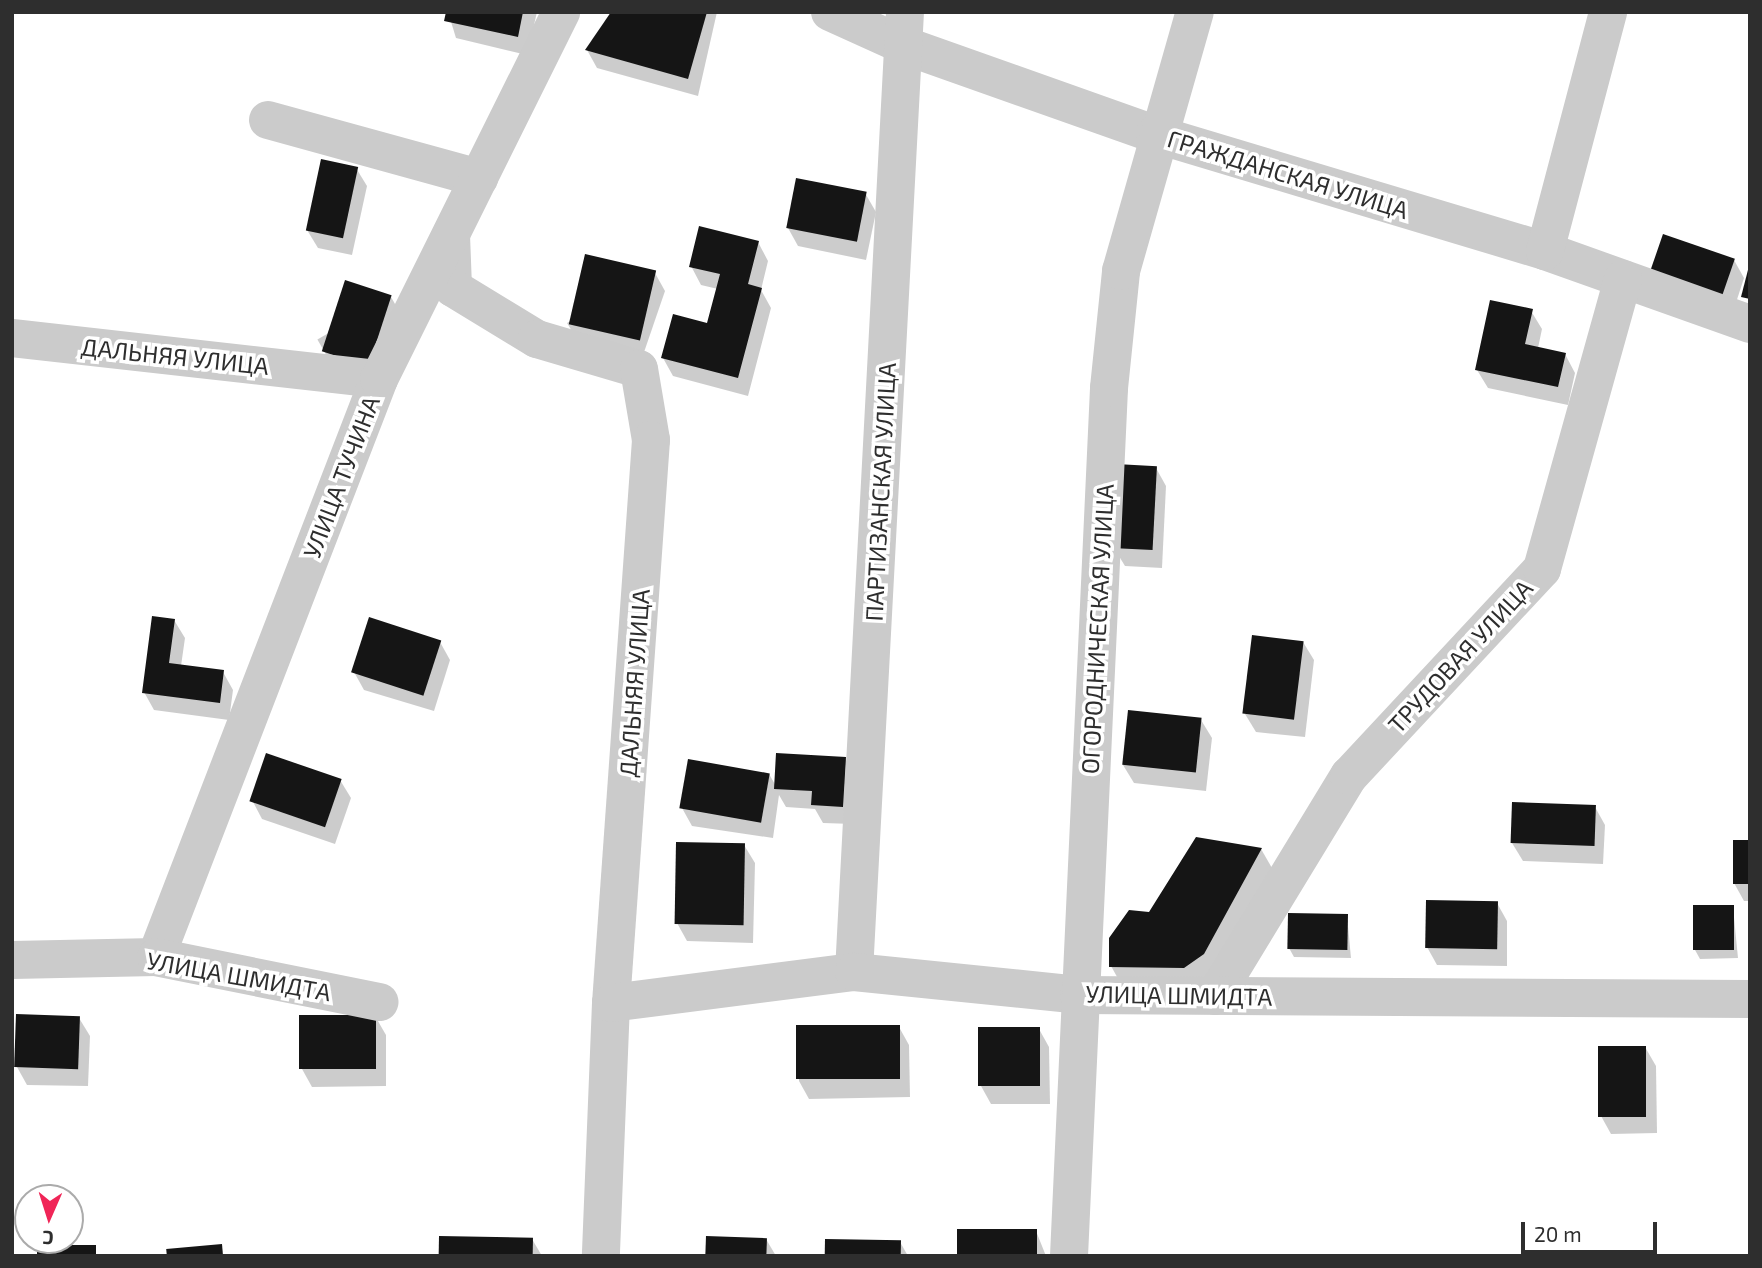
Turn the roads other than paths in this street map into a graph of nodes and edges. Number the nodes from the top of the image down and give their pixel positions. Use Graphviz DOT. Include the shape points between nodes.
graph roads {
  1 [pos="561,12"];
  2 [pos="830,12"];
  3 [pos="1195,12"];
  4 [pos="1608,12"];
  5 [pos="904,29"];
  6 [pos="268,120"];
  7 [pos="1155,134"];
  8 [pos="479,178"];
  9 [pos="451,235"];
  10 [pos="1545,251"];
  11 [pos="1623,279"];
  12 [pos="1750,324"];
  13 [pos="12,338"];
  14 [pos="379,379"];
  15 [pos="156,957"];
  16 [pos="12,960"];
  17 [pos="854,972"];
  18 [pos="1079,995"];
  19 [pos="1215,996"];
  20 [pos="1750,999"];
  21 [pos="380,1002"];
  22 [pos="611,1003"];
  23 [pos="601,1256"];
  24 [pos="1069,1256"];
  1 -- 8 [label="street, УЛИЦА ТУЧИНА"];
  2 -- 5 [label="street, ГРАЖДАНСКАЯ УЛИЦА"];
  3 -- 7 [label="street, ОГОРОДНИЧЕСКАЯ УЛИЦА"];
  4 -- 10 [label="street"];
  5 -- 7 [label="street, ГРАЖДАНСКАЯ УЛИЦА"];
  5 -- 17 [label="street, ПАРТИЗАНСКАЯ УЛИЦА"];
  6 -- 8 [label="street"];
  7 -- 10 [label="street, ГРАЖДАНСКАЯ УЛИЦА"];
  7 -- 18 [label="street, ОГОРОДНИЧЕСКАЯ УЛИЦА" via="1121,271 1109,388"];
  8 -- 9 [label="street, УЛИЦА ТУЧИНА"];
  9 -- 14 [label="street, УЛИЦА ТУЧИНА"];
  9 -- 22 [label="street, ДАЛЬНЯЯ УЛИЦА" via="453,288 537,339 639,369 651,440"];
  10 -- 11 [label="street, ГРАЖДАНСКАЯ УЛИЦА"];
  11 -- 12 [label="street, ГРАЖДАНСКАЯ УЛИЦА"];
  11 -- 19 [label="street, ТРУДОВАЯ УЛИЦА" via="1542,569 1349,776"];
  13 -- 14 [label="street, ДАЛЬНЯЯ УЛИЦА"];
  14 -- 15 [label="street, УЛИЦА ТУЧИНА"];
  15 -- 16 [label="street, УЛИЦА ШМИДТА"];
  15 -- 21 [label="street, УЛИЦА ШМИДТА"];
  17 -- 18 [label="street, УЛИЦА ШМИДТА"];
  17 -- 22 [label="street, УЛИЦА ШМИДТА"];
  18 -- 19 [label="street, УЛИЦА ШМИДТА"];
  18 -- 24 [label="street, ОГОРОДНИЧЕСКАЯ УЛИЦА"];
  19 -- 20 [label="street, УЛИЦА ШМИДТА"];
  22 -- 23 [label="street, ДАЛЬНЯЯ УЛИЦА"];
}
